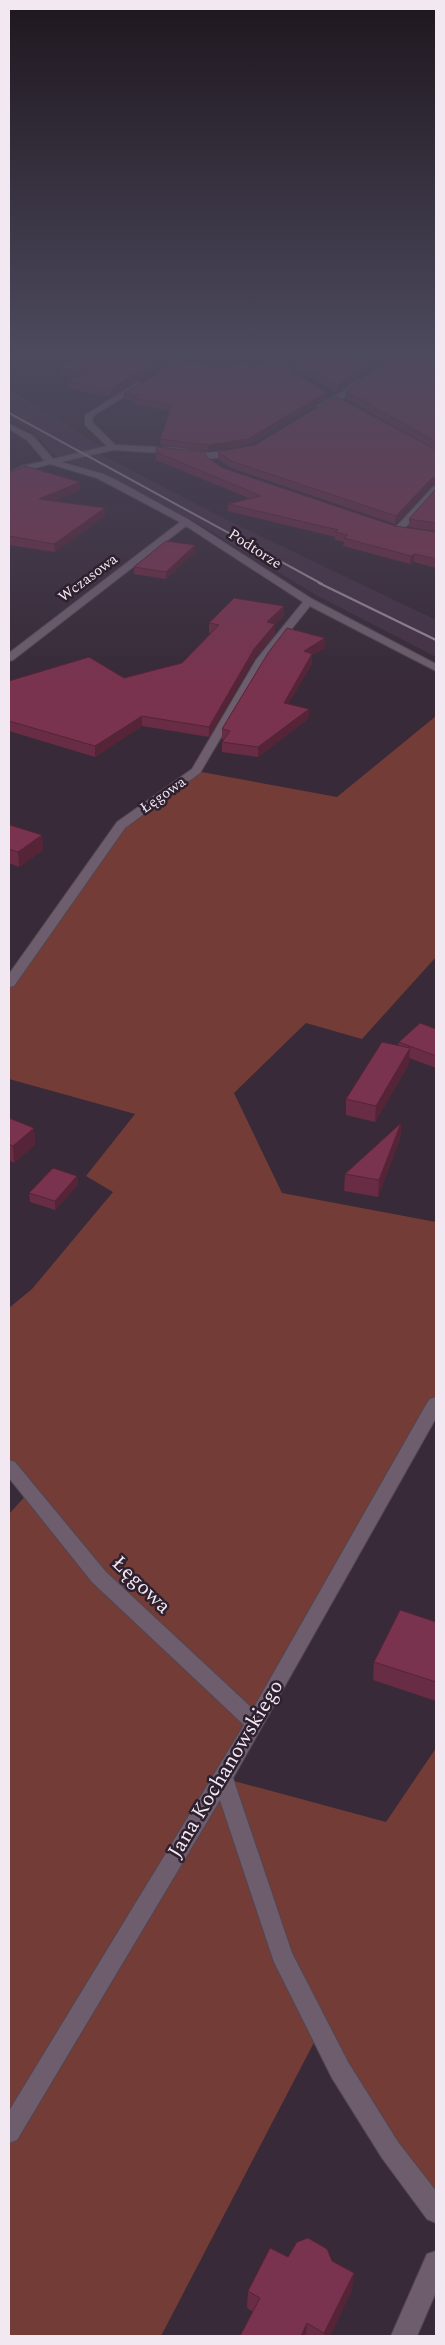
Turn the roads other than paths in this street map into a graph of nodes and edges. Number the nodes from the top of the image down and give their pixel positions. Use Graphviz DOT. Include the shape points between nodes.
graph roads {
  1 [pos="45,463"];
  2 [pos="56,463"];
  3 [pos="216,463"];
  4 [pos="220,467"];
  5 [pos="9,476"];
  6 [pos="436,489"];
  7 [pos="186,522"];
  8 [pos="398,530"];
  9 [pos="309,602"];
  10 [pos="9,658"];
  11 [pos="436,668"];
  12 [pos="9,983"];
  13 [pos="436,1403"];
  14 [pos="9,1466"];
  15 [pos="255,1724"];
  16 [pos="223,1778"];
  17 [pos="9,2132"];
  18 [pos="436,2212"];
  19 [pos="436,2262"];
  20 [pos="404,2336"];
  1 -- 5 [label="street"];
  2 -- 7 [label="street, Podtorze" via="100,476"];
  3 -- 4 [label="street"];
  6 -- 8 [label="street"];
  7 -- 9 [label="street, Podtorze"];
  7 -- 10 [label="street, Wczasowa"];
  9 -- 11 [label="street, Podtorze"];
  9 -- 12 [label="street, Łęgowa" via="261,660 196,772 121,825"];
  13 -- 15 [label="street, Jana Kochanowskiego"];
  14 -- 15 [label="street, Łęgowa" via="98,1577"];
  15 -- 16 [label="street, Jana Kochanowskiego"];
  16 -- 17 [label="street, Jana Kochanowskiego"];
  16 -- 18 [label="street" via="286,1963 340,2070 390,2150"];
  19 -- 20 [label="street"];
}
